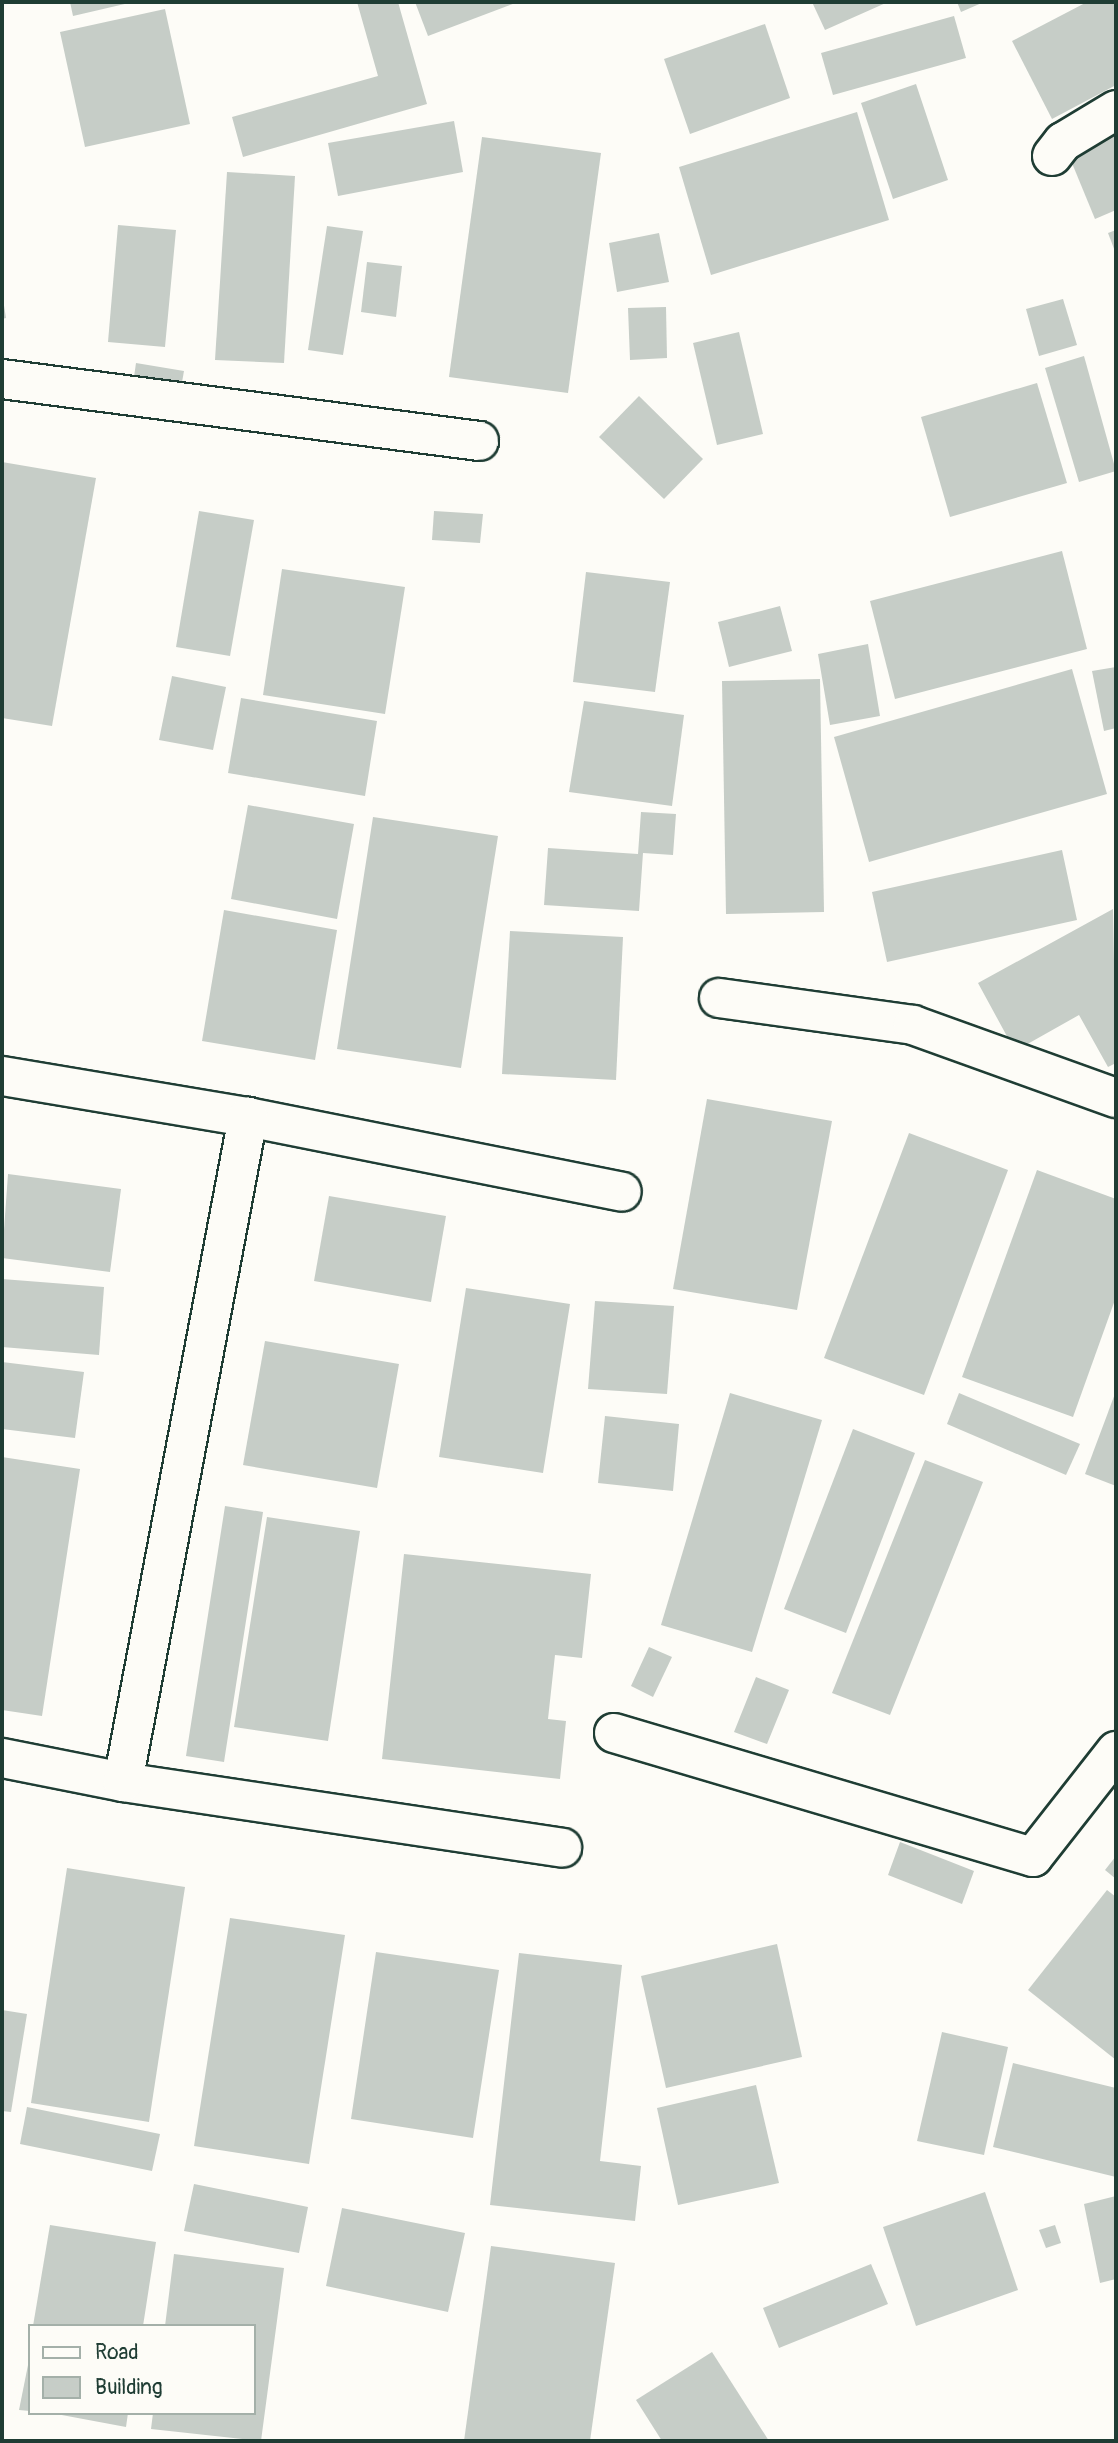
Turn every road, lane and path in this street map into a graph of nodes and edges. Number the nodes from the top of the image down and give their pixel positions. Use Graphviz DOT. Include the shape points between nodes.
graph roads {
  1 [pos="1116,110"];
  2 [pos="1052,156"];
  3 [pos="2,379"];
  4 [pos="479,441"];
  5 [pos="719,998"];
  6 [pos="2,1076"];
  7 [pos="1116,1098"];
  8 [pos="248,1117"];
  9 [pos="622,1192"];
  10 [pos="614,1733"];
  11 [pos="1116,1751"];
  12 [pos="2,1758"];
  13 [pos="123,1782"];
  14 [pos="562,1848"];
  1 -- 2 [label="street" via="1063,142"];
  3 -- 4 [label="street"];
  5 -- 7 [label="street" via="913,1025"];
  6 -- 8 [label="street"];
  8 -- 9 [label="street"];
  8 -- 13 [label="street"];
  10 -- 11 [label="street" via="1033,1857"];
  12 -- 13 [label="street"];
  13 -- 14 [label="street"];
}
